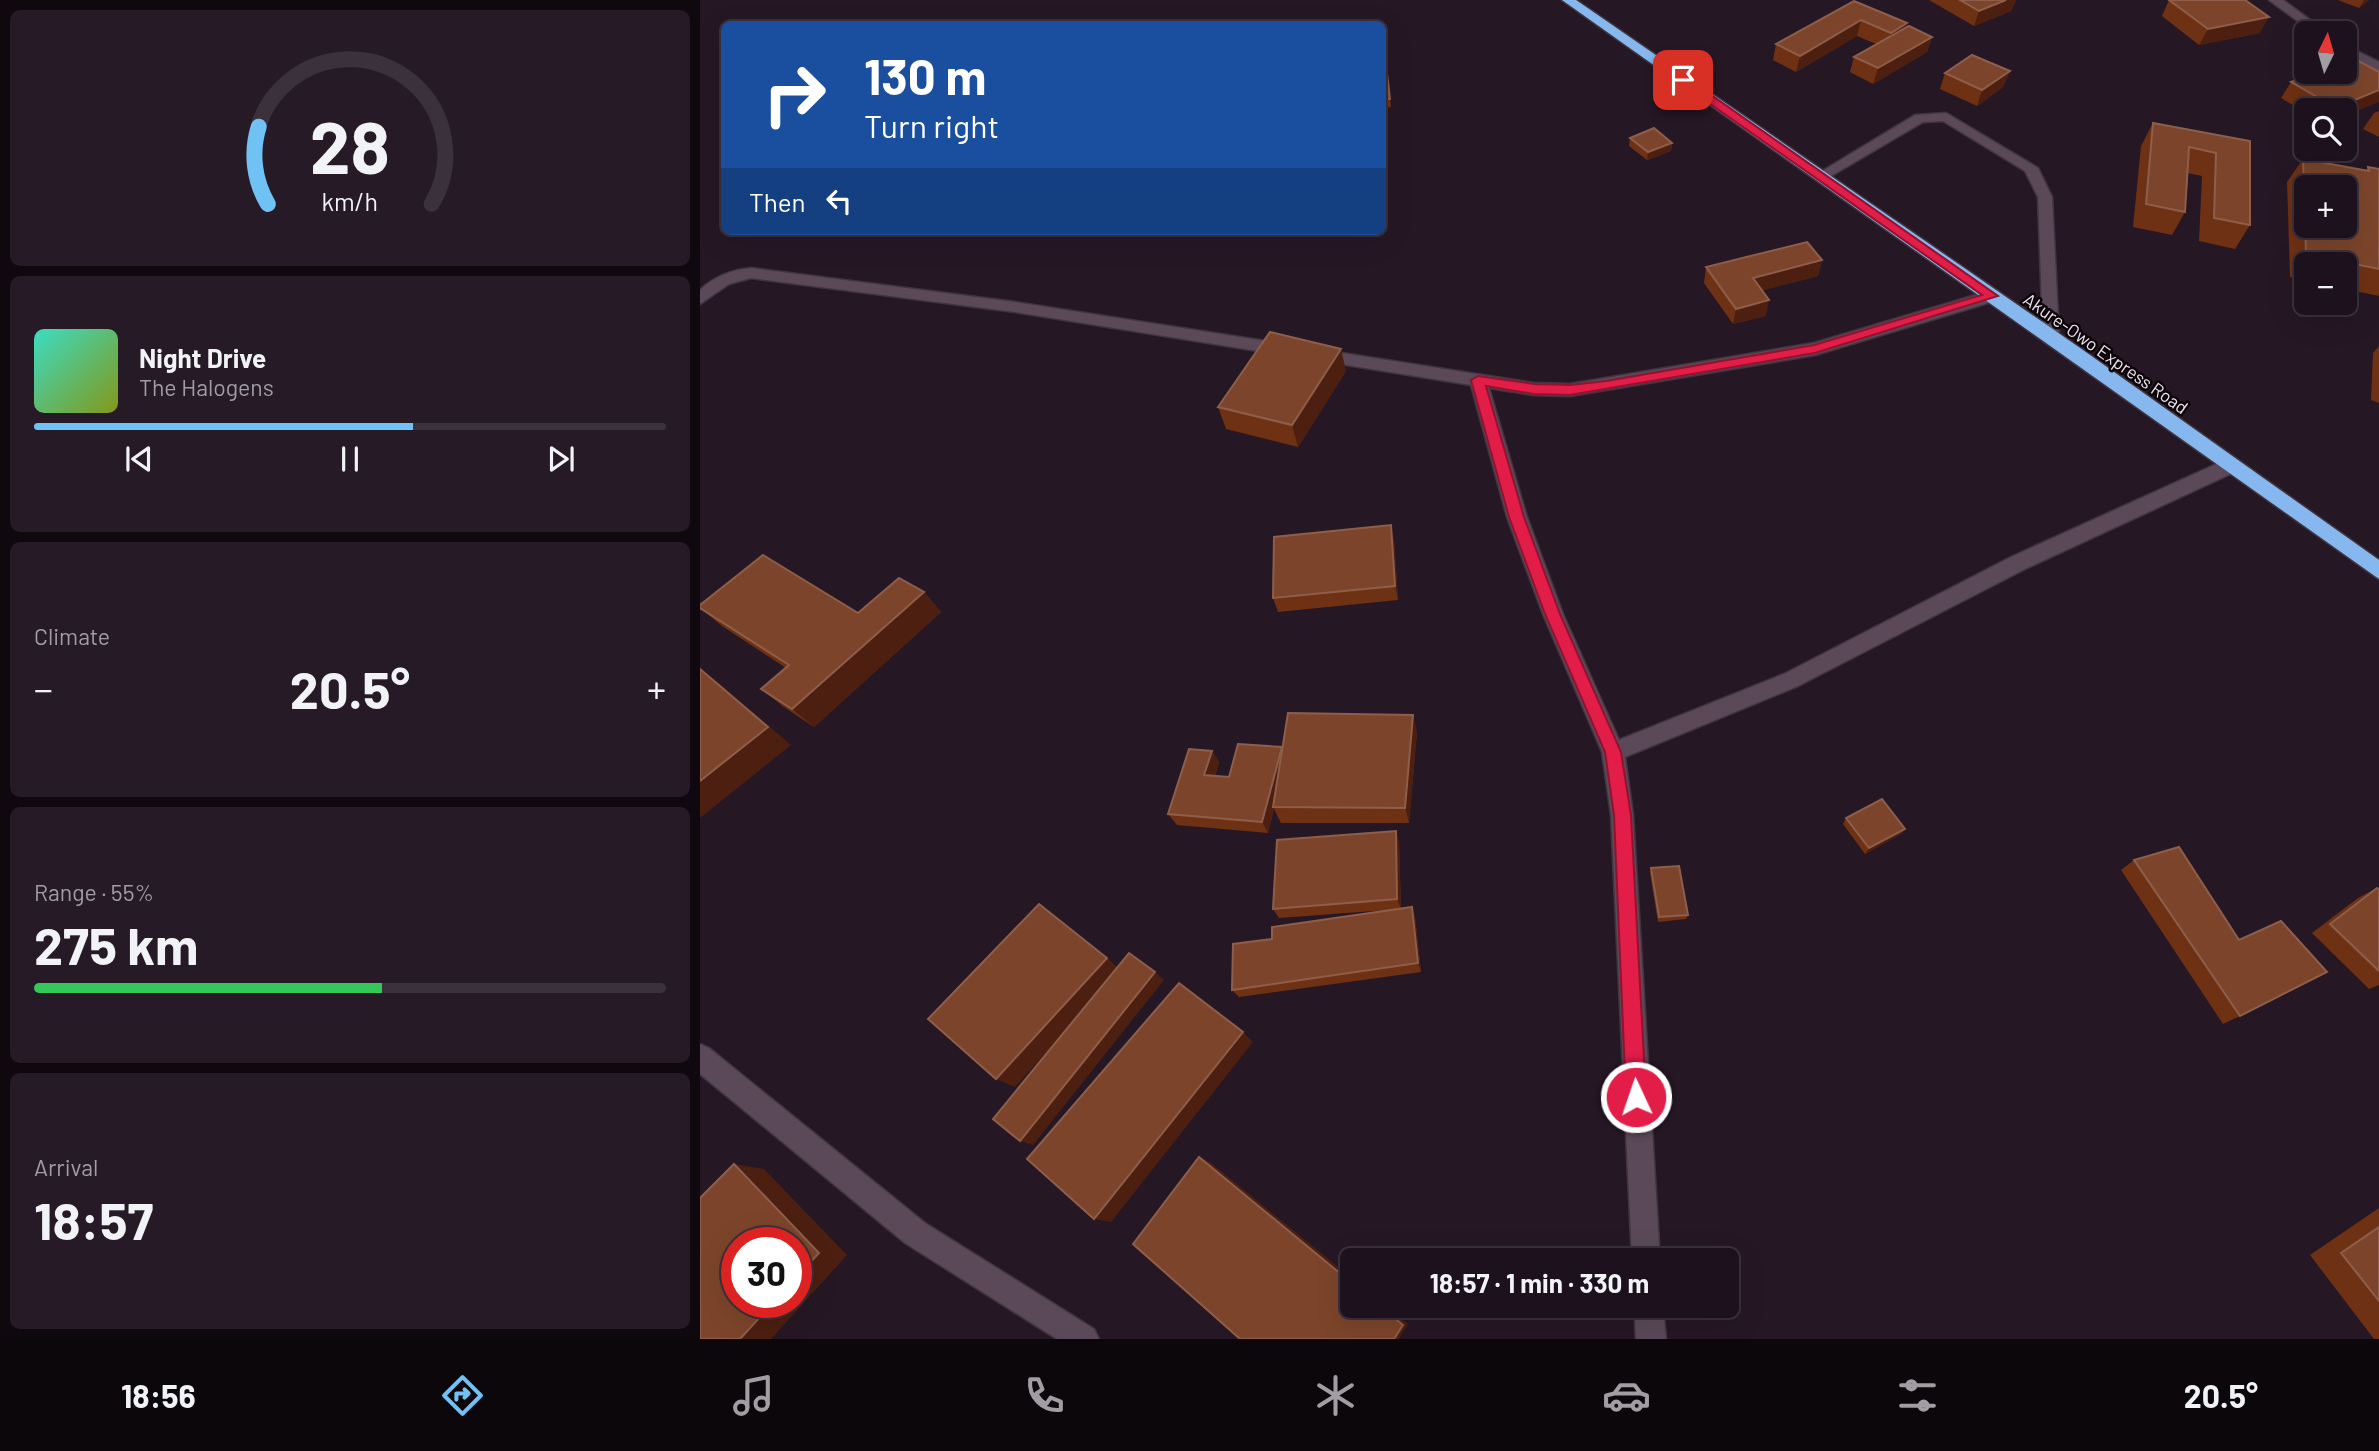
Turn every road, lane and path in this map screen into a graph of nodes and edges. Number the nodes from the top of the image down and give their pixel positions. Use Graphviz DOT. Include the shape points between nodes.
graph roads {
  1 [pos="1568,0"];
  2 [pos="2275,0"];
  3 [pos="2305,21"];
  4 [pos="2357,55"];
  5 [pos="2379,67"];
  6 [pos="1821,176"];
  7 [pos="1992,296"];
  8 [pos="700,299"];
  9 [pos="2051,336"];
  10 [pos="1478,380"];
  11 [pos="2230,466"];
  12 [pos="2379,571"];
  13 [pos="1613,752"];
  14 [pos="700,1057"];
  15 [pos="1645,1248"];
  16 [pos="1650,1318"];
  17 [pos="1084,1339"];
  18 [pos="1651,1339"];
  1 -- 6 [label="highway, Akure-Owo Express Road"];
  2 -- 3 [label="street"];
  4 -- 5 [label="street"];
  6 -- 7 [label="highway, Akure-Owo Express Road"];
  6 -- 9 [label="street" via="1920,118 1946,117 2031,168 2045,197"];
  7 -- 9 [label="highway, Akure-Owo Express Road"];
  7 -- 10 [label="street" via="1815,349 1606,385 1534,389"];
  8 -- 10 [label="street" via="718,281 751,273 1028,309"];
  9 -- 11 [label="highway, Akure-Owo Express Road"];
  10 -- 13 [label="street" via="1517,517"];
  11 -- 12 [label="highway, Akure-Owo Express Road"];
  11 -- 13 [label="street" via="2018,563 1791,680"];
  13 -- 15 [label="street" via="1622,815"];
  14 -- 17 [label="street" via="915,1233"];
  16 -- 18 [label="street"];
}
